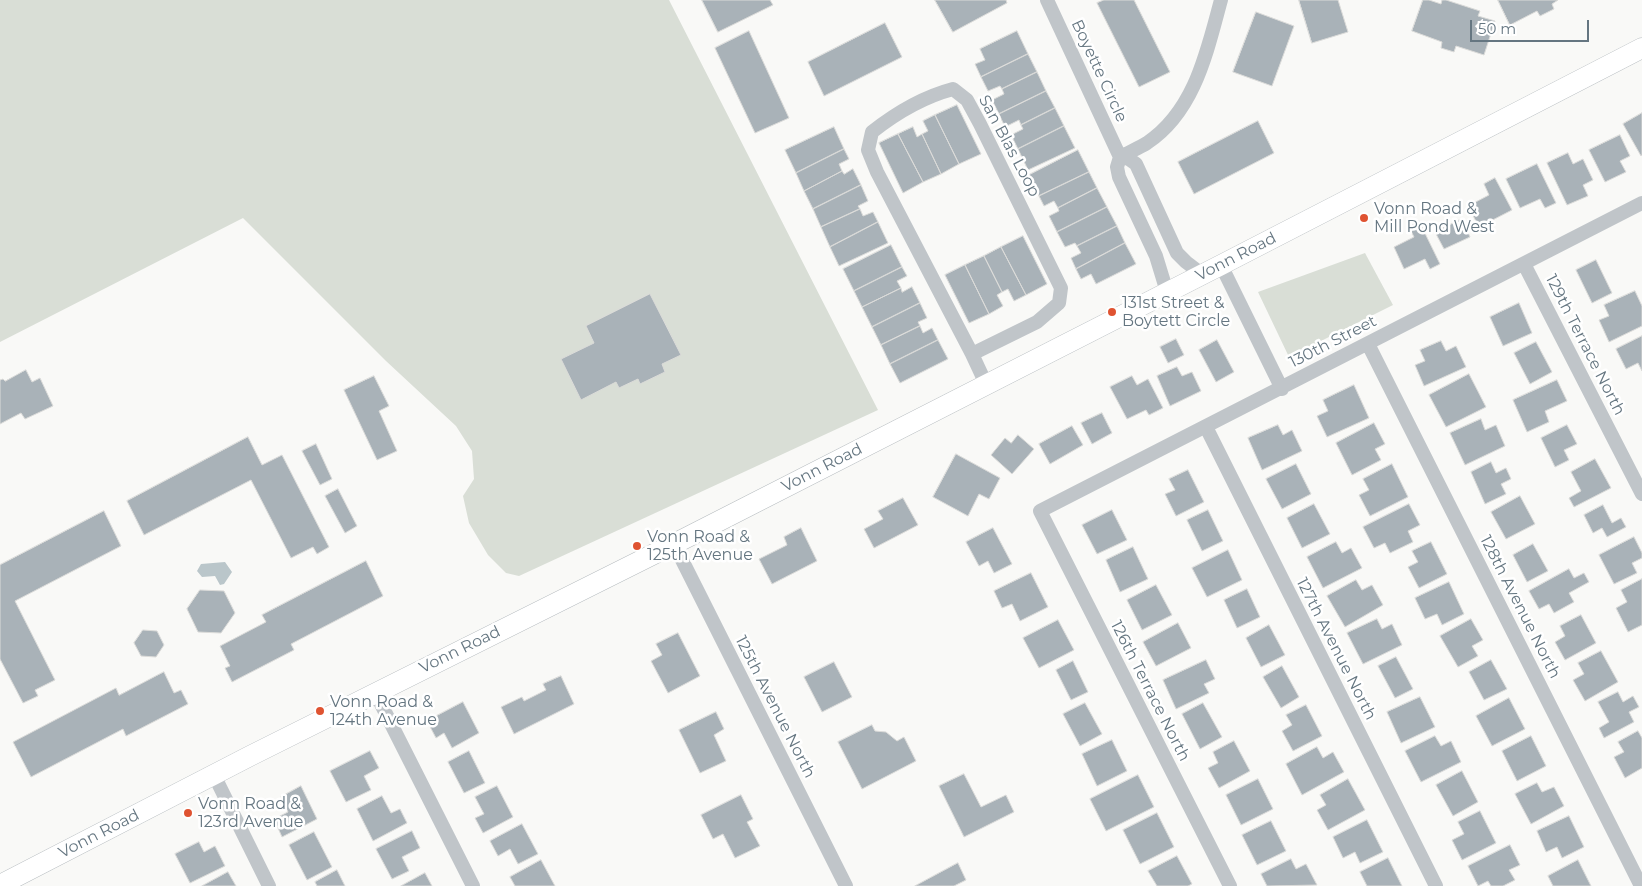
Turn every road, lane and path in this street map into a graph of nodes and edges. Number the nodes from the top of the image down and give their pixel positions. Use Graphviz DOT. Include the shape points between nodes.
graph roads {
  1 [pos="1047,0"];
  2 [pos="1221,0"];
  3 [pos="1642,48"];
  4 [pos="1120,157"];
  5 [pos="1642,203"];
  6 [pos="1524,264"];
  7 [pos="1220,265"];
  8 [pos="1203,274"];
  9 [pos="1167,292"];
  10 [pos="1368,344"];
  11 [pos="972,354"];
  12 [pos="986,384"];
  13 [pos="1282,388"];
  14 [pos="1206,427"];
  15 [pos="1642,494"];
  16 [pos="1040,511"];
  17 [pos="674,544"];
  18 [pos="375,692"];
  19 [pos="214,775"];
  20 [pos="0,885"];
  21 [pos="269,886"];
  22 [pos="473,886"];
  23 [pos="846,886"];
  24 [pos="1230,886"];
  25 [pos="1436,886"];
  26 [pos="1641,886"];
  1 -- 4 [label="street, Boyette Circle"];
  2 -- 4 [label="street" via="1192,92 1166,126 1148,142"];
  3 -- 7 [label="street, Vonn Road"];
  4 -- 8 [label="street, Boyette Circle" via="1136,164 1177,252"];
  4 -- 9 [label="street, Boyette Circle" via="1119,177 1156,256"];
  5 -- 6 [label="street, 130th Street"];
  6 -- 10 [label="street, 130th Street"];
  6 -- 15 [label="street, 129th Terrace North"];
  7 -- 8 [label="street, Vonn Road"];
  7 -- 13 [label="street"];
  8 -- 9 [label="street, Vonn Road"];
  9 -- 12 [label="street, Vonn Road"];
  10 -- 13 [label="street, 130th Street"];
  10 -- 26 [label="street, 128th Avenue North"];
  11 -- 11 [label="street, San Blas Loop" via="868,150 872,132 893,115 953,90 967,100 976,116 1061,288 1059,303 1037,322"];
  11 -- 12 [label="street, San Blas Loop"];
  12 -- 17 [label="street, Vonn Road"];
  13 -- 14 [label="street, 130th Street"];
  14 -- 16 [label="street, 130th Street"];
  14 -- 25 [label="street, 127th Avenue North"];
  16 -- 24 [label="street, 126th Terrace North"];
  17 -- 18 [label="street, Vonn Road"];
  17 -- 23 [label="street, 125th Avenue North"];
  18 -- 19 [label="street, Vonn Road"];
  18 -- 22 [label="street"];
  19 -- 20 [label="street, Vonn Road"];
  19 -- 21 [label="street"];
}
